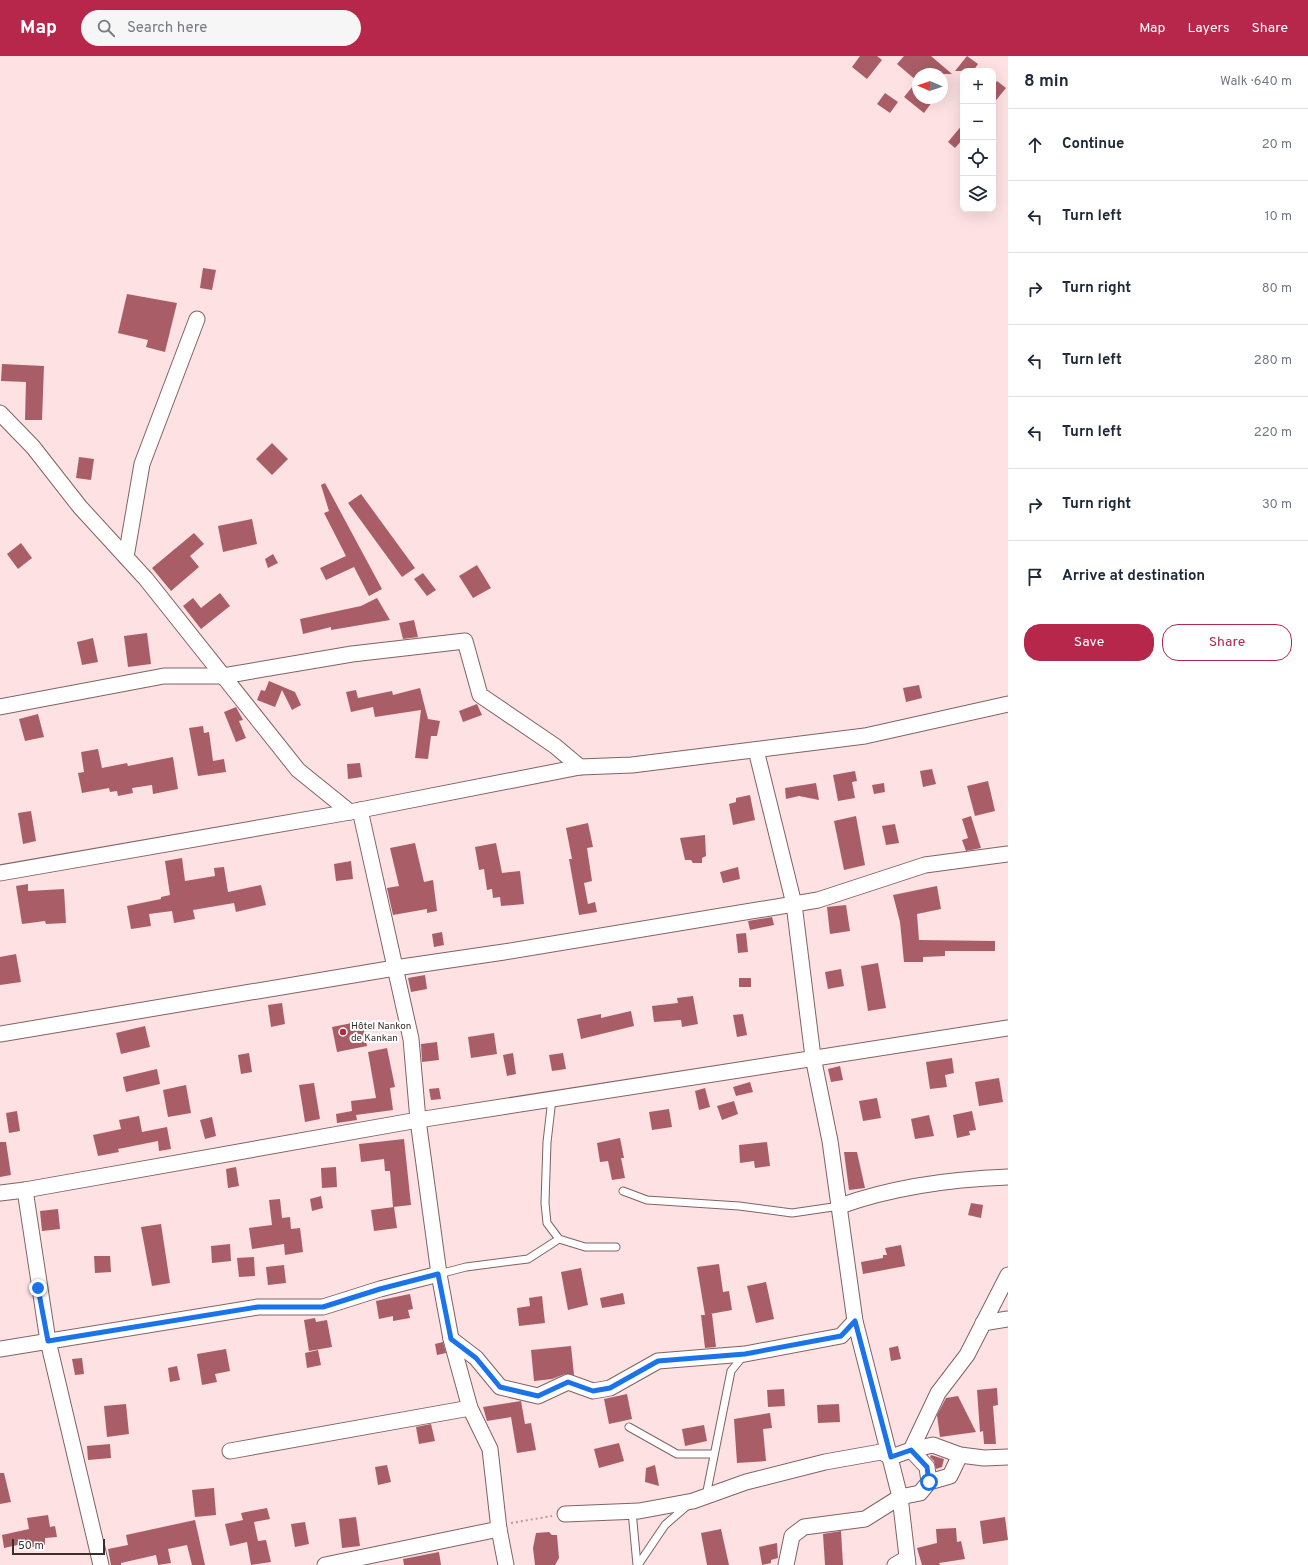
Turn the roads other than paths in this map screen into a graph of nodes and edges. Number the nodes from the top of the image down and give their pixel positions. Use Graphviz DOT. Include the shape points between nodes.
graph roads {
  1 [pos="197,319"];
  2 [pos="0,413"];
  3 [pos="126,557"];
  4 [pos="223,676"];
  5 [pos="1008,704"];
  6 [pos="0,707"];
  7 [pos="756,750"];
  8 [pos="580,767"];
  9 [pos="355,811"];
  10 [pos="1008,854"];
  11 [pos="0,873"];
  12 [pos="794,904"];
  13 [pos="394,968"];
  14 [pos="1008,1028"];
  15 [pos="0,1034"];
  16 [pos="813,1057"];
  17 [pos="552,1099"];
  18 [pos="418,1120"];
  19 [pos="1008,1177"];
  20 [pos="25,1190"];
  21 [pos="623,1191"];
  22 [pos="0,1193"];
  23 [pos="840,1206"];
  24 [pos="560,1239"];
  25 [pos="616,1247"];
  26 [pos="438,1274"];
  27 [pos="1008,1275"];
  28 [pos="1008,1319"];
  29 [pos="855,1321"];
  30 [pos="983,1323"];
  31 [pos="451,1339"];
  32 [pos="48,1341"];
  33 [pos="0,1349"];
  34 [pos="745,1354"];
  35 [pos="470,1408"];
  36 [pos="629,1427"];
  37 [pos="230,1450"];
  38 [pos="911,1450"];
  39 [pos="713,1454"];
  40 [pos="960,1455"];
  41 [pos="891,1457"];
  42 [pos="1008,1457"];
  43 [pos="929,1482"];
  44 [pos="900,1497"];
  45 [pos="699,1498"];
  46 [pos="632,1511"];
  47 [pos="565,1514"];
  48 [pos="499,1529"];
  49 [pos="904,1563"];
  50 [pos="101,1565"];
  51 [pos="325,1565"];
  52 [pos="506,1565"];
  53 [pos="637,1565"];
  54 [pos="786,1565"];
  1 -- 3 [label="street" via="142,464"];
  2 -- 3 [label="street" via="33,447 80,507"];
  3 -- 4 [label="street"];
  4 -- 6 [label="street" via="164,676"];
  4 -- 8 [label="street" via="352,654 464,641 480,695"];
  4 -- 9 [label="street" via="298,770"];
  5 -- 7 [label="street" via="865,736"];
  7 -- 8 [label="street" via="632,765"];
  7 -- 12 [label="street"];
  8 -- 9 [label="street"];
  9 -- 11 [label="street"];
  9 -- 13 [label="street"];
  10 -- 12 [label="street" via="925,865 818,900"];
  12 -- 13 [label="street"];
  12 -- 16 [label="street"];
  13 -- 15 [label="street"];
  13 -- 18 [label="street" via="411,1040"];
  14 -- 16 [label="street"];
  16 -- 17 [label="street"];
  16 -- 23 [label="street"];
  17 -- 18 [label="street"];
  17 -- 24 [label="lane" via="545,1203 547,1223"];
  18 -- 20 [label="street"];
  18 -- 26 [label="street"];
  19 -- 23 [label="street" via="959,1180 868,1196"];
  20 -- 22 [label="street"];
  20 -- 32 [label="street"];
  21 -- 23 [label="lane" via="647,1200 739,1206 792,1213"];
  23 -- 29 [label="street"];
  24 -- 25 [label="lane" via="585,1247"];
  24 -- 26 [label="lane" via="528,1259 466,1267"];
  26 -- 31 [label="street"];
  26 -- 32 [label="street" via="323,1307 258,1307"];
  27 -- 30 [label="street"];
  28 -- 30 [label="street"];
  29 -- 34 [label="street" via="841,1336"];
  29 -- 41 [label="street"];
  30 -- 38 [label="street" via="966,1355 938,1392"];
  31 -- 34 [label="street" via="476,1358 500,1387 538,1396 568,1382 593,1391 610,1388 658,1361"];
  31 -- 35 [label="street"];
  32 -- 33 [label="street"];
  32 -- 50 [label="street"];
  34 -- 39 [label="lane" via="731,1371"];
  35 -- 37 [label="street"];
  35 -- 48 [label="street" via="490,1449"];
  36 -- 39 [label="lane" via="677,1454"];
  38 -- 40 [label="street" via="934,1445"];
  38 -- 41 [label="street"];
  38 -- 43 [label="street" via="927,1467"];
  39 -- 45 [label="lane"];
  40 -- 42 [label="street"];
  40 -- 43 [label="street" via="950,1476"];
  41 -- 44 [label="street"];
  41 -- 45 [label="street" via="881,1452 825,1462 746,1482"];
  43 -- 44 [label="street" via="920,1493"];
  44 -- 49 [label="street"];
  44 -- 54 [label="street" via="865,1519 804,1527 792,1536"];
  45 -- 46 [label="street"];
  45 -- 53 [label="lane" via="665,1525"];
  46 -- 47 [label="street"];
  46 -- 53 [label="lane"];
  48 -- 51 [label="street"];
  48 -- 52 [label="street"];
}
